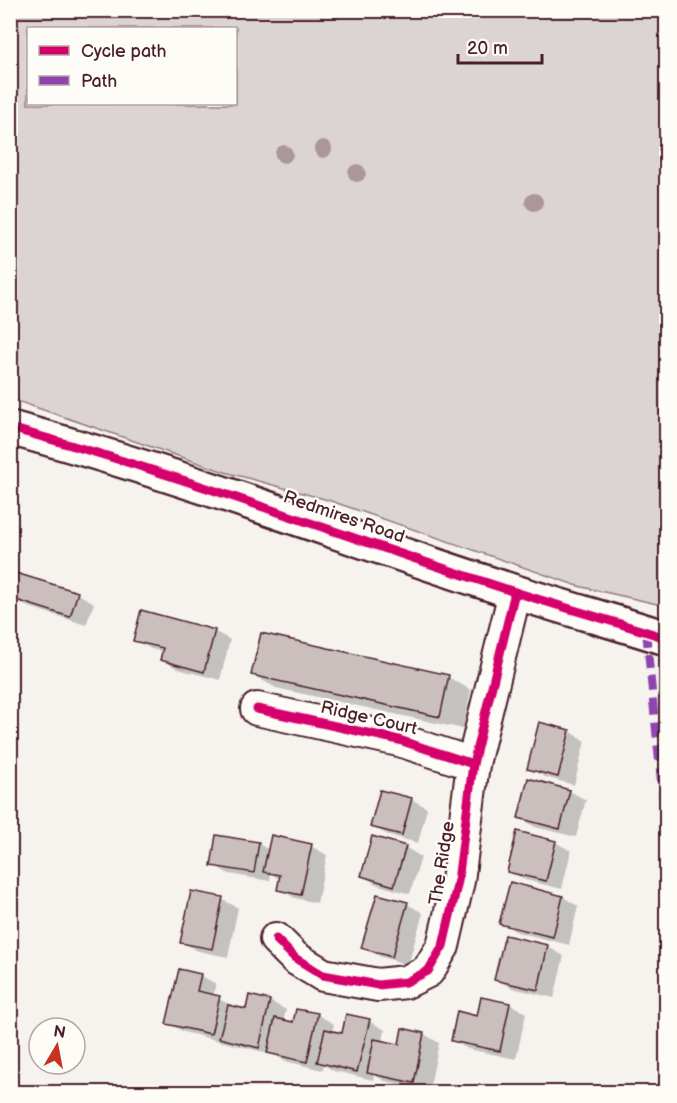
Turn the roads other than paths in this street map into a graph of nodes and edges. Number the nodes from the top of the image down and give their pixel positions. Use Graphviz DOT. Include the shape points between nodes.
graph roads {
  1 [pos="10,428"];
  2 [pos="515,592"];
  3 [pos="666,638"];
  4 [pos="257,709"];
  5 [pos="473,764"];
  6 [pos="276,939"];
  1 -- 2 [label="street, Redmires Road" via="257,505"];
  2 -- 3 [label="street, Redmires Road"];
  2 -- 5 [label="street, The Ridge"];
  4 -- 5 [label="street, Ridge Court" via="399,740"];
  5 -- 6 [label="street, The Ridge" via="459,881 442,946 428,971 406,982 378,985 323,975 295,958"];
}
